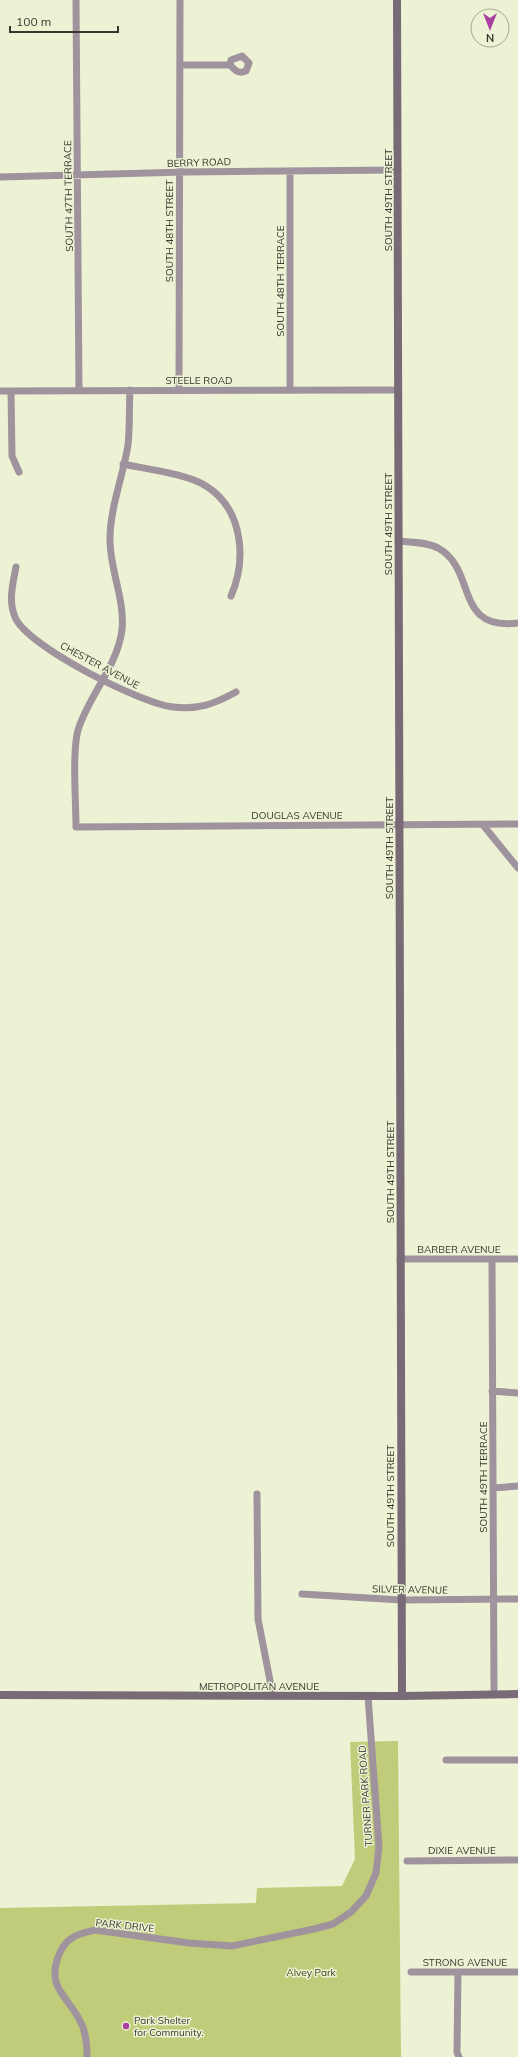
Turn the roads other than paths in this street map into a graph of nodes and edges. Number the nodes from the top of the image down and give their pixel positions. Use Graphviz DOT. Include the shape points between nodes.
graph roads {
  1 [pos="76,0"];
  2 [pos="180,0"];
  3 [pos="397,0"];
  4 [pos="180,65"];
  5 [pos="230,65"];
  6 [pos="398,170"];
  7 [pos="290,171"];
  8 [pos="179,172"];
  9 [pos="78,175"];
  10 [pos="0,177"];
  11 [pos="130,390"];
  12 [pos="178,390"];
  13 [pos="290,390"];
  14 [pos="398,390"];
  15 [pos="0,391"];
  16 [pos="11,391"];
  17 [pos="79,391"];
  18 [pos="123,464"];
  19 [pos="19,472"];
  20 [pos="398,541"];
  21 [pos="16,566"];
  22 [pos="231,596"];
  23 [pos="518,623"];
  24 [pos="103,680"];
  25 [pos="236,692"];
  26 [pos="518,824"];
  27 [pos="398,825"];
  28 [pos="483,825"];
  29 [pos="518,868"];
  30 [pos="400,1259"];
  31 [pos="492,1259"];
  32 [pos="518,1259"];
  33 [pos="492,1391"];
  34 [pos="518,1393"];
  35 [pos="518,1486"];
  36 [pos="493,1488"];
  37 [pos="257,1494"];
  38 [pos="302,1594"];
  39 [pos="494,1599"];
  40 [pos="518,1599"];
  41 [pos="401,1600"];
  42 [pos="0,1694"];
  43 [pos="494,1694"];
  44 [pos="518,1694"];
  45 [pos="273,1696"];
  46 [pos="368,1696"];
  47 [pos="402,1696"];
  48 [pos="446,1760"];
  49 [pos="518,1760"];
  50 [pos="407,1860"];
  51 [pos="518,1860"];
  52 [pos="214,1945"];
  53 [pos="411,1972"];
  54 [pos="458,1972"];
  55 [pos="518,1972"];
  56 [pos="87,2057"];
  57 [pos="459,2057"];
  1 -- 9 [label="street, SOUTH 47TH TERRACE"];
  2 -- 4 [label="street, SOUTH 48TH STREET"];
  3 -- 6 [label="street, SOUTH 49TH STREET"];
  4 -- 5 [label="street"];
  4 -- 8 [label="street, SOUTH 48TH STREET"];
  6 -- 7 [label="street, BERRY ROAD"];
  6 -- 14 [label="street, SOUTH 49TH STREET"];
  7 -- 8 [label="street, BERRY ROAD"];
  7 -- 13 [label="street, SOUTH 48TH TERRACE"];
  8 -- 9 [label="street, BERRY ROAD"];
  8 -- 12 [label="street, SOUTH 48TH STREET"];
  9 -- 10 [label="street, BERRY ROAD"];
  9 -- 17 [label="street, SOUTH 47TH TERRACE"];
  11 -- 12 [label="street, STEELE ROAD"];
  11 -- 17 [label="street, STEELE ROAD"];
  11 -- 18 [label="street" via="128,445"];
  12 -- 13 [label="street, STEELE ROAD"];
  13 -- 14 [label="street, STEELE ROAD"];
  14 -- 20 [label="street, SOUTH 49TH STREET"];
  15 -- 16 [label="street, STEELE ROAD"];
  16 -- 17 [label="street, STEELE ROAD"];
  16 -- 19 [label="street" via="12,456"];
  18 -- 22 [label="street" via="180,476 205,485 220,496 235,521 240,537 237,582"];
  18 -- 24 [label="street" via="110,542 122,629 116,652"];
  20 -- 23 [label="street" via="417,542 438,549 456,568 471,605 486,620 501,625"];
  20 -- 27 [label="street, SOUTH 49TH STREET"];
  21 -- 24 [label="street, CHESTER AVENUE" via="11,590 12,606 15,618 22,628 42,646"];
  24 -- 25 [label="street, CHESTER AVENUE" via="148,700 174,708 209,706"];
  24 -- 27 [label="street, DOUGLAS AVENUE" via="78,731 76,827"];
  26 -- 28 [label="street, DOUGLAS AVENUE"];
  27 -- 28 [label="street, DOUGLAS AVENUE"];
  27 -- 30 [label="street, SOUTH 49TH STREET"];
  28 -- 29 [label="street"];
  30 -- 31 [label="street, BARBER AVENUE"];
  30 -- 41 [label="street, SOUTH 49TH STREET"];
  31 -- 32 [label="street, BARBER AVENUE"];
  31 -- 33 [label="street, SOUTH 49TH TERRACE"];
  33 -- 34 [label="street"];
  33 -- 36 [label="street, SOUTH 49TH TERRACE"];
  35 -- 36 [label="street"];
  36 -- 39 [label="street, SOUTH 49TH TERRACE"];
  37 -- 45 [label="street" via="258,1619"];
  38 -- 41 [label="street, SILVER AVENUE"];
  39 -- 40 [label="street, SILVER AVENUE"];
  39 -- 41 [label="street, SILVER AVENUE"];
  39 -- 43 [label="street, SOUTH 49TH TERRACE"];
  41 -- 47 [label="street, SOUTH 49TH STREET"];
  42 -- 45 [label="street, METROPOLITAN AVENUE"];
  43 -- 44 [label="street, METROPOLITAN AVENUE"];
  43 -- 47 [label="street, METROPOLITAN AVENUE"];
  45 -- 46 [label="street, METROPOLITAN AVENUE"];
  46 -- 47 [label="street, METROPOLITAN AVENUE"];
  46 -- 52 [label="street, TURNER PARK ROAD" via="379,1846 376,1873 366,1896 351,1912 334,1924 232,1946"];
  48 -- 49 [label="street"];
  50 -- 51 [label="street, DIXIE AVENUE"];
  52 -- 56 [label="street, PARK DRIVE" via="95,1930 71,1938 62,1947 56,1966 57,1983 81,2022"];
  53 -- 54 [label="street, STRONG AVENUE"];
  54 -- 55 [label="street, STRONG AVENUE"];
  54 -- 57 [label="street"];
}
